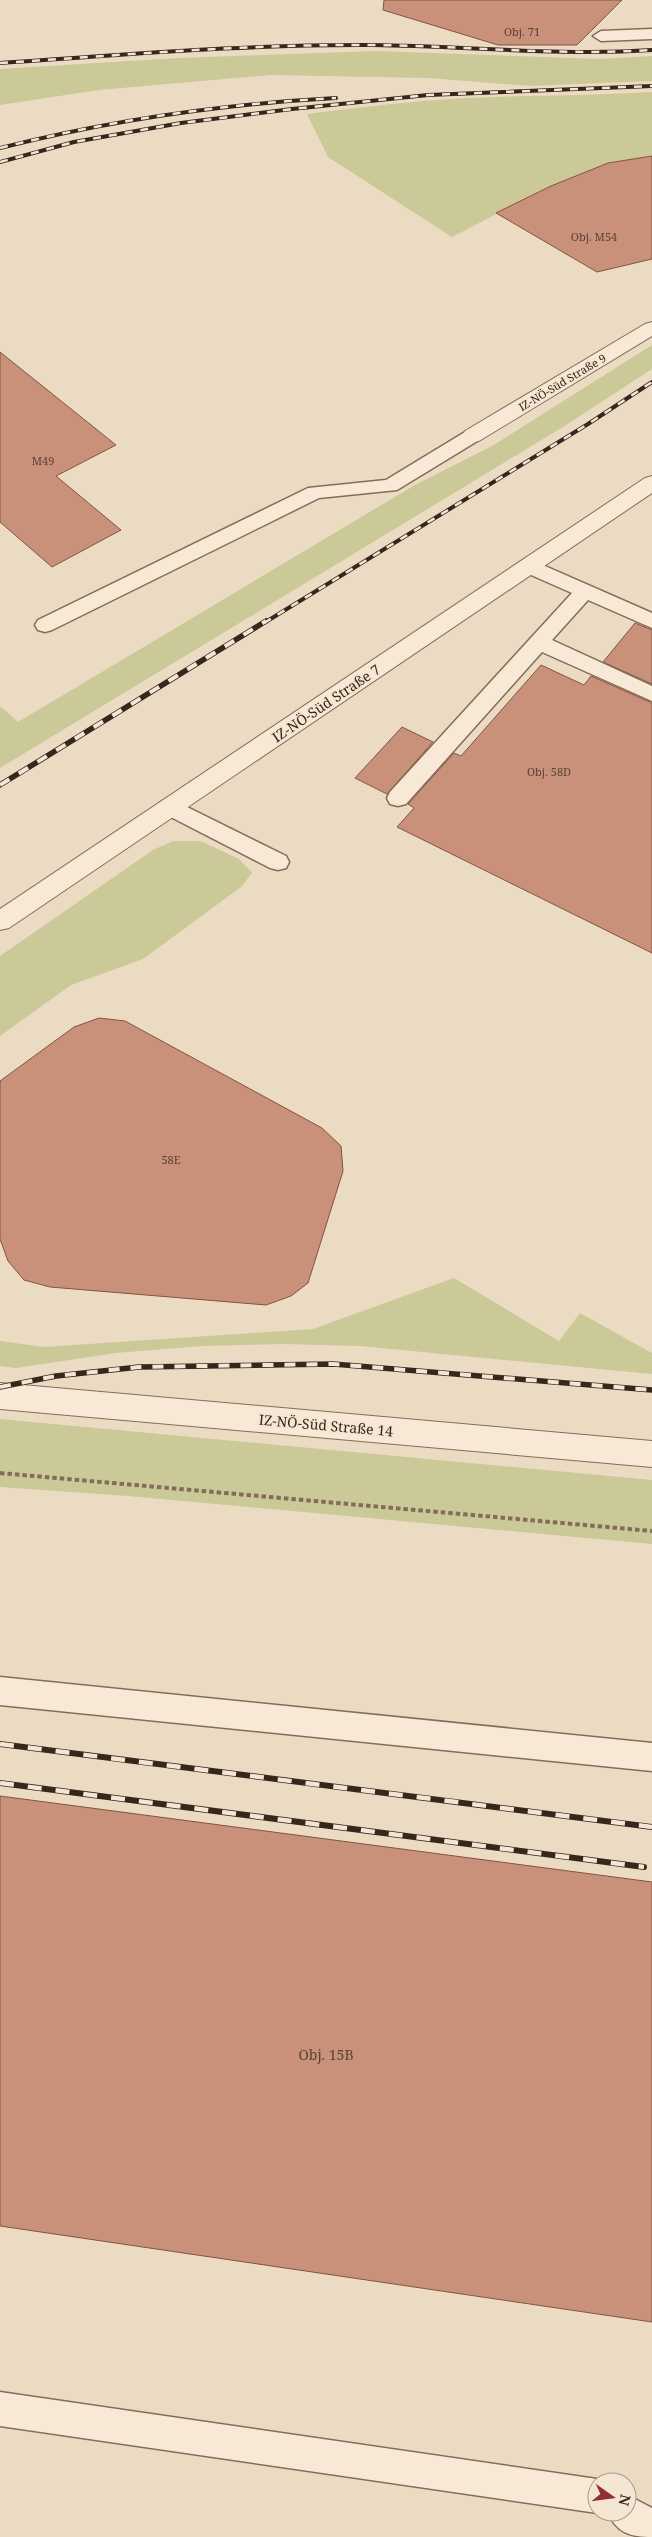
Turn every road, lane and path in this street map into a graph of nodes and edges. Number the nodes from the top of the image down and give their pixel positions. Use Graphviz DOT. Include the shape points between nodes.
graph roads {
  1 [pos="652,34"];
  2 [pos="601,36"];
  3 [pos="652,328"];
  4 [pos="472,436"];
  5 [pos="652,483"];
  6 [pos="529,566"];
  7 [pos="585,591"];
  8 [pos="652,621"];
  9 [pos="45,626"];
  10 [pos="539,642"];
  11 [pos="652,694"];
  12 [pos="398,798"];
  13 [pos="171,807"];
  14 [pos="278,862"];
  15 [pos="0,921"];
  16 [pos="0,1396"];
  17 [pos="652,1454"];
  18 [pos="0,1473"];
  19 [pos="652,1531"];
  20 [pos="0,1691"];
  21 [pos="652,1757"];
  22 [pos="0,2409"];
  23 [pos="587,2495"];
  24 [pos="637,2519"];
  25 [pos="652,2528"];
  1 -- 2 [label="lane"];
  3 -- 4 [label="street, IZ-NÖ-Süd Straße 9"];
  4 -- 9 [label="lane" via="390,486 315,492"];
  5 -- 6 [label="street, IZ-NÖ-Süd Straße 7"];
  6 -- 7 [label="lane"];
  6 -- 13 [label="street, IZ-NÖ-Süd Straße 7"];
  7 -- 8 [label="lane"];
  7 -- 10 [label="lane"];
  10 -- 11 [label="lane"];
  10 -- 12 [label="lane"];
  13 -- 14 [label="lane"];
  13 -- 15 [label="street, IZ-NÖ-Süd Straße 7"];
  16 -- 17 [label="street, IZ-NÖ-Süd Straße 14"];
  18 -- 19 [label="path"];
  20 -- 21 [label="lane"];
  22 -- 23 [label="lane"];
  24 -- 25 [label="lane"];
}
